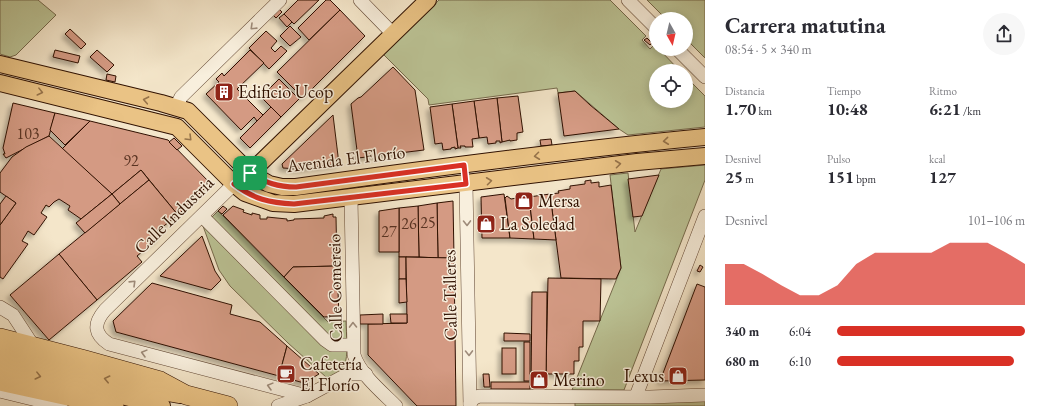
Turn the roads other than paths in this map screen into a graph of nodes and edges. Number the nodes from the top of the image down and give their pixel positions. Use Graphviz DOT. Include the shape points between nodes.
graph roads {
  1 [pos="280,0"];
  2 [pos="360,0"];
  3 [pos="428,0"];
  4 [pos="628,0"];
  5 [pos="649,21"];
  6 [pos="393,34"];
  7 [pos="684,56"];
  8 [pos="3,65"];
  9 [pos="705,77"];
  10 [pos="1,86"];
  11 [pos="176,107"];
  12 [pos="171,125"];
  13 [pos="705,137"];
  14 [pos="705,156"];
  15 [pos="464,165"];
  16 [pos="250,173"];
  17 [pos="350,180"];
  18 [pos="234,184"];
  19 [pos="466,184"];
  20 [pos="351,198"];
  21 [pos="202,216"];
  22 [pos="705,216"];
  23 [pos="0,307"];
  24 [pos="0,338"];
  25 [pos="347,345"];
  26 [pos="34,347"];
  27 [pos="0,353"];
  28 [pos="0,366"];
  29 [pos="366,374"];
  30 [pos="2,390"];
  31 [pos="186,395"];
  32 [pos="705,395"];
  33 [pos="308,396"];
  34 [pos="636,396"];
  35 [pos="557,401"];
  36 [pos="470,405"];
  37 [pos="60,406"];
  38 [pos="114,406"];
  39 [pos="162,406"];
  40 [pos="228,406"];
  41 [pos="278,406"];
  42 [pos="396,406"];
  1 -- 11 [label="street, one-way" via="181,97"];
  2 -- 6 [label="street"];
  3 -- 6 [label="main road, Calle Industria"];
  4 -- 5 [label="street"];
  6 -- 16 [label="main road, Calle Industria"];
  7 -- 9 [label="street"];
  8 -- 10 [label="main road"];
  11 -- 8 [label="main road, Avenida El Florío, one-way"];
  10 -- 12 [label="main road, Avenida El Florío, one-way"];
  11 -- 12 [label="main road"];
  11 -- 16 [label="main road, Avenida El Florío" via="188,111"];
  12 -- 18 [label="main road, Avenida El Florío, one-way" via="177,127"];
  13 -- 15 [label="main road, Avenida El Florío, one-way"];
  19 -- 14 [label="main road, Avenida El Florío, one-way"];
  15 -- 17 [label="main road, Avenida El Florío"];
  15 -- 19 [label="main road"];
  16 -- 17 [label="main road, Avenida El Florío" via="269,184 282,187"];
  16 -- 18 [label="main road, Calle Industria"];
  17 -- 20 [label="main road"];
  18 -- 20 [label="main road, Avenida El Florío" via="245,192 273,203 294,204"];
  18 -- 21 [label="street, Calle Industria"];
  19 -- 20 [label="main road, Avenida El Florío"];
  19 -- 36 [label="street, Calle Talleres, one-way"];
  29 -- 20 [label="street, Calle Comercio, one-way" via="357,364 354,355"];
  21 -- 25 [label="street" via="325,340 332,345"];
  33 -- 21 [label="street, Calle Industria, one-way" via="109,344 100,337 96,327 99,317"];
  22 -- 34 [label="street"];
  23 -- 26 [label="street" via="13,315"];
  24 -- 26 [label="highway"];
  26 -- 31 [label="highway" via="160,381"];
  31 -- 27 [label="main road, one-way" via="157,391"];
  28 -- 39 [label="main road, one-way"];
  29 -- 33 [label="street" via="348,374"];
  29 -- 42 [label="street, Calle Comercio"];
  30 -- 37 [label="street"];
  30 -- 38 [label="highway"];
  31 -- 40 [label="highway"];
  32 -- 34 [label="street"];
  33 -- 41 [label="street"];
  34 -- 35 [label="street"];
  35 -- 36 [label="street" via="478,396"];
}
